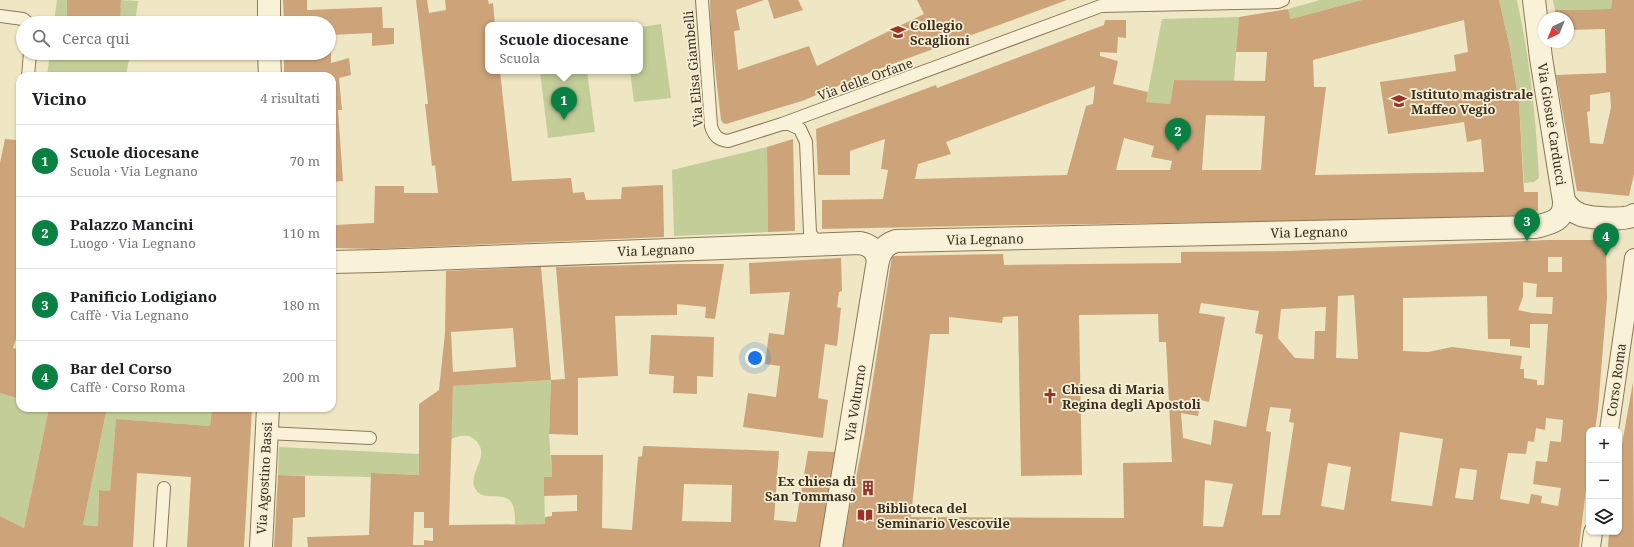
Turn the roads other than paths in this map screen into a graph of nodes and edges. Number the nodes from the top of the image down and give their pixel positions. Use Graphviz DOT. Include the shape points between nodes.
graph roads {
  1 [pos="269,0"];
  2 [pos="702,0"];
  3 [pos="1283,0"];
  4 [pos="1534,0"];
  5 [pos="0,16"];
  6 [pos="269,16"];
  7 [pos="16,18"];
  8 [pos="29,60"];
  9 [pos="269,60"];
  10 [pos="28,72"];
  11 [pos="270,72"];
  12 [pos="782,124"];
  13 [pos="1564,201"];
  14 [pos="1634,215"];
  15 [pos="824,244"];
  16 [pos="1634,258"];
  17 [pos="878,260"];
  18 [pos="336,262"];
  19 [pos="268,412"];
  20 [pos="1608,427"];
  21 [pos="267,433"];
  22 [pos="370,438"];
  23 [pos="164,488"];
  24 [pos="1593,535"];
  25 [pos="160,547"];
  26 [pos="261,547"];
  27 [pos="831,547"];
  28 [pos="1591,547"];
  1 -- 6 [label="street"];
  2 -- 12 [label="lane, Via Elisa Giambelli" via="711,126 716,137 728,141"];
  3 -- 12 [label="lane, Via delle Orfane" via="1101,6"];
  4 -- 13 [label="street, Via Giosuè Carducci"];
  5 -- 7 [label="lane"];
  8 -- 10 [label="lane"];
  9 -- 11 [label="street"];
  12 -- 15 [label="lane" via="795,126 804,135 810,233 815,240"];
  13 -- 14 [label="street" via="1568,207 1581,215 1619,219 1627,219"];
  13 -- 17 [label="street, Via Legnano" via="1562,215 1548,224 1536,227 896,242 884,247"];
  15 -- 17 [label="street, Via Legnano" via="865,244 875,252"];
  15 -- 18 [label="street, Via Legnano"];
  16 -- 20 [label="street, Corso Roma"];
  17 -- 27 [label="street, Via Volturno"];
  19 -- 21 [label="street, Via Agostino Bassi"];
  21 -- 22 [label="lane"];
  21 -- 26 [label="street, Via Agostino Bassi"];
  23 -- 25 [label="lane"];
  24 -- 28 [label="street"];
}
